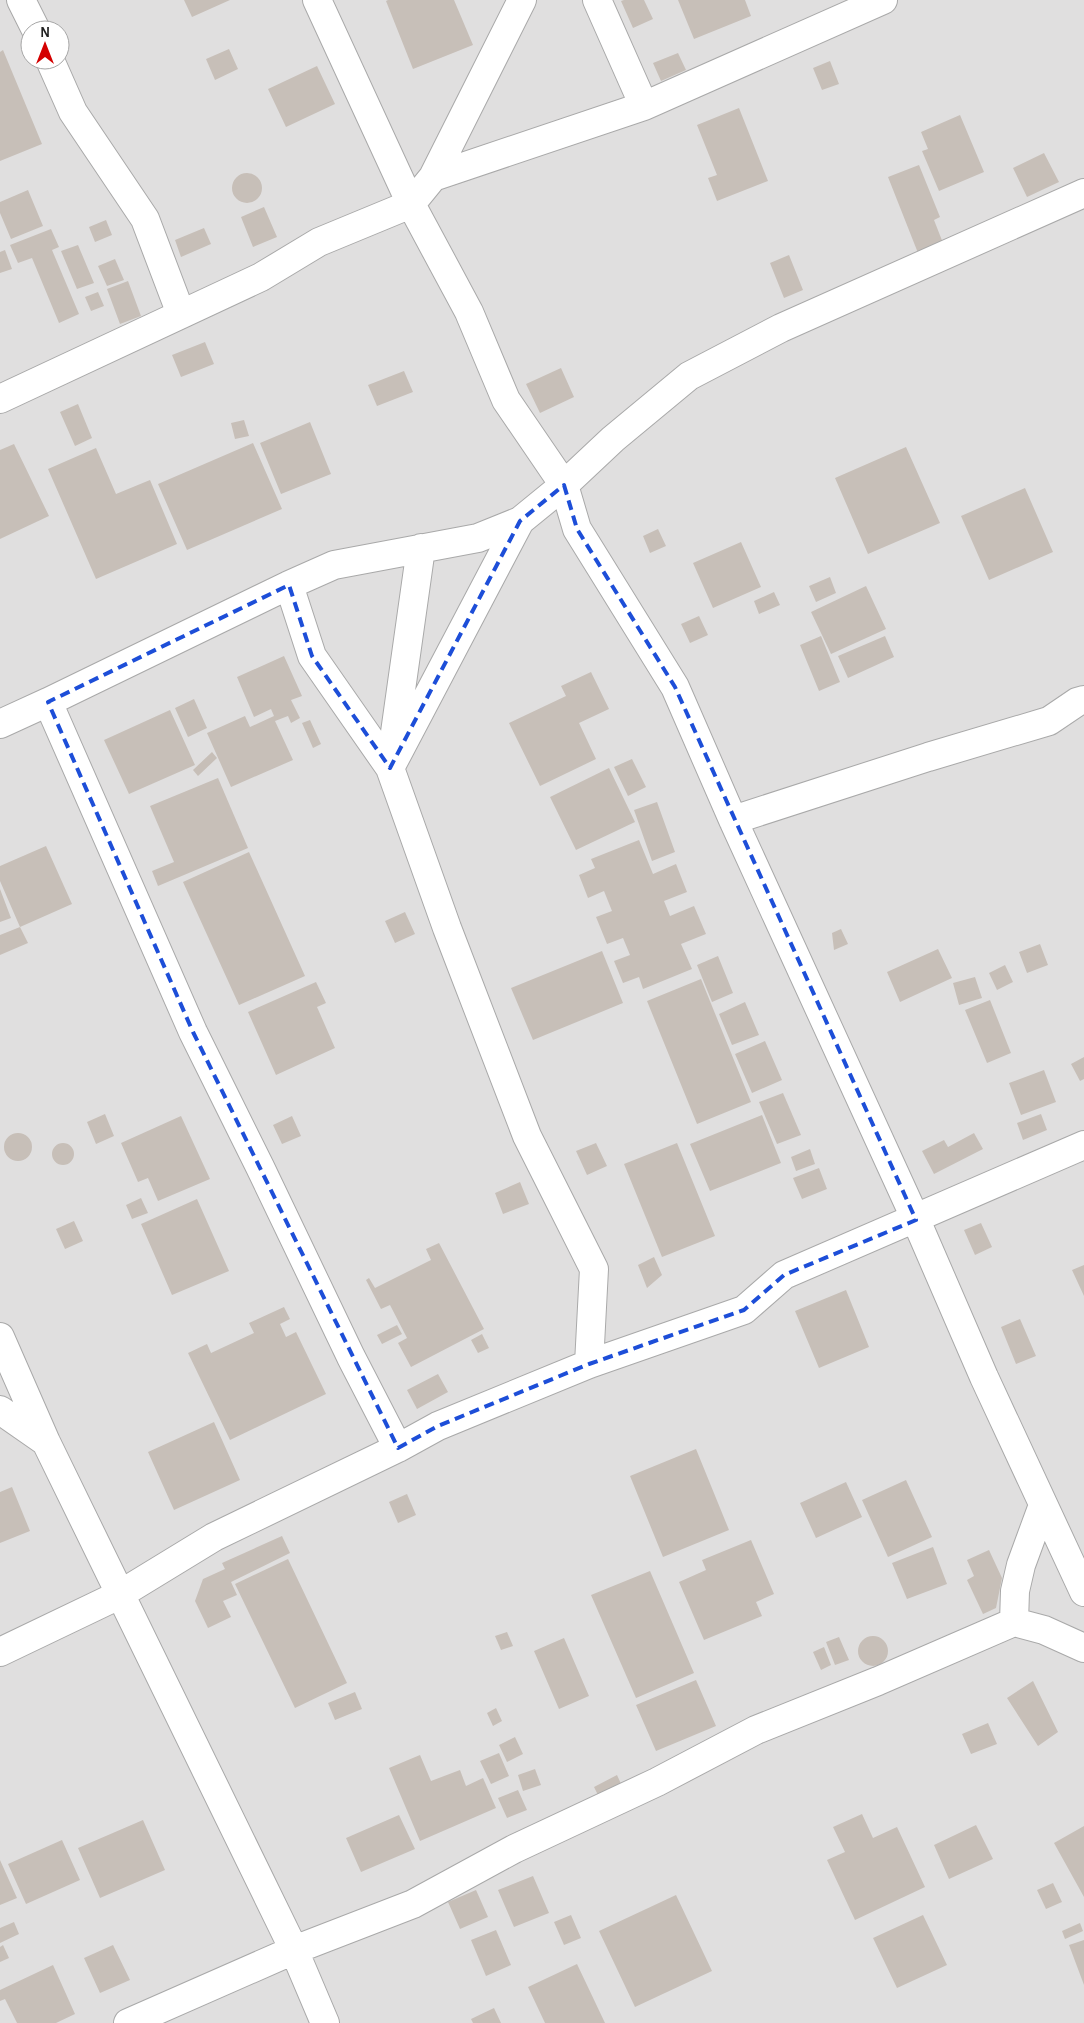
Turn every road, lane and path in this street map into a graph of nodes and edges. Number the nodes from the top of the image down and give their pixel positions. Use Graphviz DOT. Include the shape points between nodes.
graph roads {
  1 [pos="21,0"];
  2 [pos="317,0"];
  3 [pos="522,0"];
  4 [pos="597,0"];
  5 [pos="883,0"];
  6 [pos="31,20"];
  7 [pos="54,70"];
  8 [pos="644,106"];
  9 [pos="432,177"];
  10 [pos="1084,193"];
  11 [pos="411,204"];
  12 [pos="181,314"];
  13 [pos="0,399"];
  14 [pos="564,485"];
  15 [pos="520,521"];
  16 [pos="421,548"];
  17 [pos="289,585"];
  18 [pos="1084,700"];
  19 [pos="48,702"];
  20 [pos="0,724"];
  21 [pos="390,768"];
  22 [pos="733,820"];
  23 [pos="1084,1145"];
  24 [pos="916,1220"];
  25 [pos="0,1337"];
  26 [pos="589,1364"];
  27 [pos="0,1410"];
  28 [pos="46,1442"];
  29 [pos="398,1448"];
  30 [pos="1044,1504"];
  31 [pos="1084,1592"];
  32 [pos="120,1595"];
  33 [pos="1014,1622"];
  34 [pos="1084,1648"];
  35 [pos="0,1652"];
  36 [pos="294,1950"];
  37 [pos="128,2023"];
  38 [pos="325,2023"];
  1 -- 6 [label="street"];
  2 -- 11 [label="street"];
  3 -- 9 [label="street"];
  4 -- 8 [label="street"];
  5 -- 8 [label="street"];
  7 -- 12 [label="street" via="73,112 145,219"];
  8 -- 9 [label="street"];
  9 -- 11 [label="street"];
  10 -- 14 [label="street" via="780,328 689,376"];
  11 -- 12 [label="street" via="319,242 261,277"];
  11 -- 14 [label="street" via="469,312 506,400"];
  12 -- 13 [label="street"];
  14 -- 15 [label="street"];
  14 -- 22 [label="street" via="577,530 675,687"];
  15 -- 16 [label="street" via="478,538"];
  15 -- 21 [label="street"];
  16 -- 17 [label="street" via="334,565"];
  16 -- 21 [label="street"];
  17 -- 19 [label="street"];
  17 -- 21 [label="street" via="312,656"];
  18 -- 22 [label="street" via="1049,721"];
  19 -- 20 [label="street"];
  19 -- 29 [label="street" via="193,1032"];
  21 -- 26 [label="street" via="527,1136 594,1269"];
  22 -- 24 [label="street"];
  23 -- 24 [label="street"];
  24 -- 26 [label="street" via="784,1275 744,1310"];
  24 -- 30 [label="street" via="984,1377"];
  25 -- 28 [label="street"];
  26 -- 29 [label="street" via="438,1426"];
  27 -- 28 [label="street"];
  28 -- 32 [label="street"];
  29 -- 32 [label="street" via="214,1537"];
  30 -- 31 [label="street"];
  30 -- 33 [label="street" via="1021,1565 1015,1591"];
  32 -- 35 [label="street"];
  32 -- 36 [label="street"];
  33 -- 34 [label="street" via="1044,1630"];
  33 -- 36 [label="street" via="756,1730 657,1782 514,1849 413,1904"];
  36 -- 37 [label="street"];
  36 -- 38 [label="street"];
}
